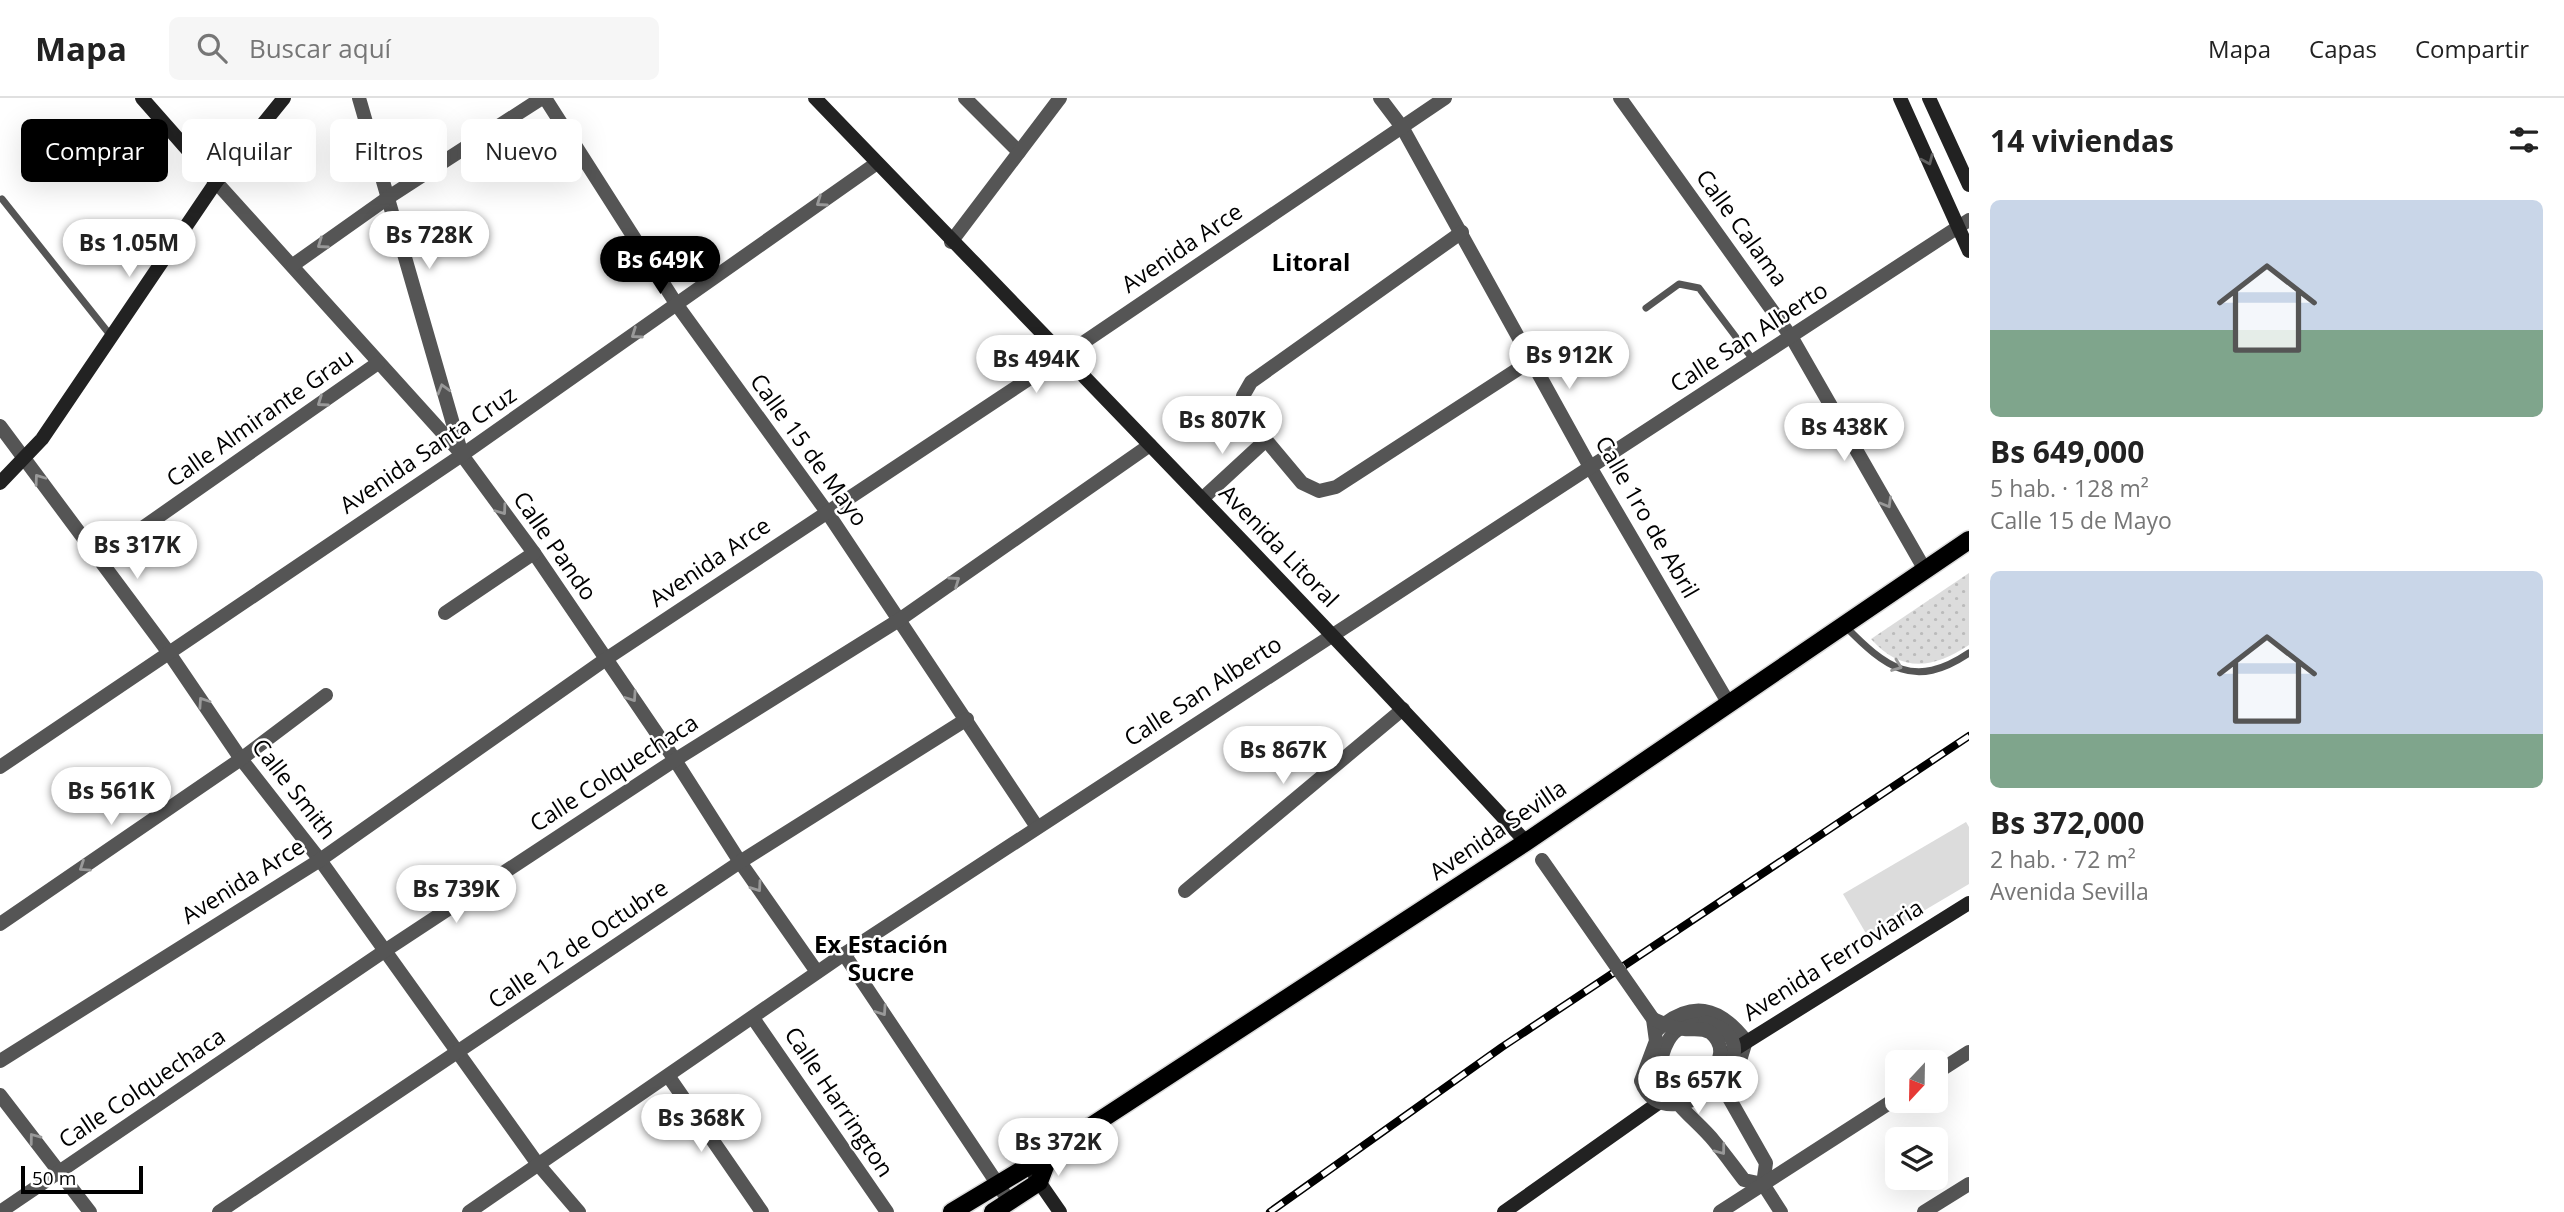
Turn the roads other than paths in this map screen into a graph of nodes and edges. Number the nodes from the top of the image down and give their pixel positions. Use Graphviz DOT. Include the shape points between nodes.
graph roads {
  1 [pos="142,98"];
  2 [pos="284,98"];
  3 [pos="359,98"];
  4 [pos="544,98"];
  5 [pos="815,98"];
  6 [pos="965,98"];
  7 [pos="1060,98"];
  8 [pos="1380,98"];
  9 [pos="1444,98"];
  10 [pos="1620,98"];
  11 [pos="1900,98"];
  12 [pos="1929,98"];
  13 [pos="267,119"];
  14 [pos="1402,127"];
  15 [pos="182,143"];
  16 [pos="1019,152"];
  17 [pos="877,163"];
  18 [pos="216,182"];
  19 [pos="1969,186"];
  20 [pos="390,197"];
  21 [pos="2,199"];
  22 [pos="1963,223"];
  23 [pos="1462,232"];
  24 [pos="951,242"];
  25 [pos="1969,251"];
  26 [pos="293,265"];
  27 [pos="677,305"];
  28 [pos="1646,308"];
  29 [pos="112,337"];
  30 [pos="1793,338"];
  31 [pos="1065,355"];
  32 [pos="1532,360"];
  33 [pos="1754,362"];
  34 [pos="378,363"];
  35 [pos="0,426"];
  36 [pos="1266,440"];
  37 [pos="1150,445"];
  38 [pos="462,455"];
  39 [pos="24,458"];
  40 [pos="1589,465"];
  41 [pos="0,483"];
  42 [pos="1202,499"];
  43 [pos="827,512"];
  44 [pos="1969,540"];
  45 [pos="534,553"];
  46 [pos="98,559"];
  47 [pos="1925,570"];
  48 [pos="445,613"];
  49 [pos="899,620"];
  50 [pos="1844,625"];
  51 [pos="1331,634"];
  52 [pos="169,653"];
  53 [pos="1969,653"];
  54 [pos="606,659"];
  55 [pos="326,695"];
  56 [pos="1729,704"];
  57 [pos="1403,709"];
  58 [pos="967,719"];
  59 [pos="241,759"];
  60 [pos="675,760"];
  61 [pos="0,767"];
  62 [pos="1037,827"];
  63 [pos="1526,842"];
  64 [pos="320,860"];
  65 [pos="740,863"];
  66 [pos="1185,891"];
  67 [pos="1967,909"];
  68 [pos="0,924"];
  69 [pos="383,951"];
  70 [pos="844,954"];
  71 [pos="817,972"];
  72 [pos="753,1018"];
  73 [pos="1653,1019"];
  74 [pos="1746,1041"];
  75 [pos="458,1052"];
  76 [pos="1969,1052"];
  77 [pos="0,1061"];
  78 [pos="1948,1065"];
  79 [pos="669,1077"];
  80 [pos="1720,1082"];
  81 [pos="0,1094"];
  82 [pos="1671,1094"];
  83 [pos="1683,1106"];
  84 [pos="1885,1106"];
  85 [pos="1653,1107"];
  86 [pos="1050,1153"];
  87 [pos="537,1163"];
  88 [pos="1027,1165"];
  89 [pos="59,1171"];
  90 [pos="1039,1182"];
  91 [pos="996,1183"];
  92 [pos="1763,1184"];
  93 [pos="1969,1184"];
  94 [pos="1009,1201"];
  95 [pos="0,1212"];
  96 [pos="90,1212"];
  97 [pos="219,1212"];
  98 [pos="469,1212"];
  99 [pos="579,1212"];
  100 [pos="762,1212"];
  101 [pos="887,1212"];
  102 [pos="952,1212"];
  103 [pos="993,1212"];
  104 [pos="1060,1212"];
  105 [pos="1504,1212"];
  106 [pos="1720,1212"];
  107 [pos="1781,1212"];
  108 [pos="1924,1212"];
  1 -- 15 [label="main road"];
  2 -- 13 [label="main road"];
  3 -- 20 [label="street, Calle Pando"];
  4 -- 20 [label="street"];
  4 -- 27 [label="street, Calle 15 de Mayo"];
  5 -- 17 [label="main road, Avenida Litoral"];
  6 -- 16 [label="street"];
  7 -- 16 [label="street"];
  8 -- 14 [label="street, Calle 1ro de Abril"];
  9 -- 14 [label="street, Avenida Arce"];
  10 -- 30 [label="street, Calle Calama"];
  11 -- 22 [label="main road, one-way"];
  12 -- 19 [label="main road"];
  14 -- 23 [label="street, Calle 1ro de Abril"];
  14 -- 31 [label="street, Avenida Arce"];
  16 -- 24 [label="street"];
  17 -- 24 [label="main road, Avenida Litoral"];
  17 -- 27 [label="street, Avenida Santa Cruz, one-way"];
  18 -- 26 [label="street"];
  18 -- 29 [label="main road"];
  20 -- 26 [label="street, one-way"];
  38 -- 20 [label="street, Calle Pando, one-way"];
  21 -- 29 [label="lane"];
  22 -- 25 [label="main road"];
  22 -- 30 [label="street, Calle San Alberto"];
  23 -- 32 [label="street, Calle 1ro de Abril"];
  23 -- 36 [label="street" via="1251,382 1243,396 1246,413"];
  24 -- 31 [label="main road, Avenida Litoral"];
  26 -- 34 [label="street"];
  27 -- 38 [label="street, Avenida Santa Cruz, one-way"];
  27 -- 43 [label="street, Calle 15 de Mayo"];
  28 -- 33 [label="lane" via="1679,284 1699,288"];
  29 -- 39 [label="main road"];
  30 -- 33 [label="street, Calle San Alberto"];
  30 -- 47 [label="street, Calle Calama, one-way"];
  31 -- 37 [label="main road, Avenida Litoral"];
  31 -- 43 [label="street, Avenida Arce"];
  32 -- 36 [label="street" via="1336,487 1319,491 1302,483"];
  32 -- 40 [label="street, Calle 1ro de Abril"];
  33 -- 40 [label="street, Calle San Alberto"];
  34 -- 38 [label="street"];
  34 -- 46 [label="street, Calle Almirante Grau, one-way"];
  35 -- 39 [label="street, Calle Smith"];
  36 -- 42 [label="street"];
  37 -- 42 [label="main road, Avenida Litoral"];
  49 -- 37 [label="street, Calle Colquechaca, one-way"];
  38 -- 45 [label="street, Calle Pando, one-way"];
  38 -- 52 [label="street, Avenida Santa Cruz"];
  39 -- 41 [label="main road"];
  46 -- 39 [label="street, Calle Smith, one-way"];
  40 -- 51 [label="street, Calle San Alberto"];
  40 -- 56 [label="street, Calle 1ro de Abril"];
  42 -- 51 [label="main road, Avenida Litoral"];
  43 -- 49 [label="street, Calle 15 de Mayo"];
  43 -- 54 [label="street, Avenida Arce"];
  44 -- 47 [label="main road, Avenida Sevilla"];
  45 -- 48 [label="street"];
  45 -- 54 [label="street, Calle Pando"];
  46 -- 52 [label="street, Calle Smith"];
  47 -- 50 [label="main road, Avenida Sevilla"];
  49 -- 58 [label="street, Calle 15 de Mayo"];
  49 -- 60 [label="street, Calle Colquechaca"];
  50 -- 53 [label="lane, one-way" via="1891,665 1923,674"];
  50 -- 56 [label="main road, Avenida Sevilla"];
  51 -- 57 [label="main road, Avenida Litoral"];
  51 -- 62 [label="street, Calle San Alberto"];
  59 -- 52 [label="street, Calle Smith, one-way"];
  52 -- 61 [label="street, Avenida Santa Cruz"];
  54 -- 60 [label="street, Calle Pando, one-way"];
  54 -- 64 [label="street, Avenida Arce"];
  55 -- 59 [label="street"];
  56 -- 63 [label="main road, Avenida Sevilla"];
  57 -- 63 [label="main road, Avenida Litoral"];
  57 -- 66 [label="street"];
  58 -- 62 [label="street, Calle 15 de Mayo"];
  58 -- 65 [label="street, Calle 12 de Octubre"];
  59 -- 64 [label="street, Calle Smith"];
  59 -- 68 [label="street, one-way"];
  60 -- 65 [label="street, Calle Pando"];
  60 -- 69 [label="street, Calle Colquechaca"];
  62 -- 70 [label="street, Calle San Alberto"];
  63 -- 73 [label="street, Avenida Litoral, bridge"];
  63 -- 86 [label="main road, Avenida Sevilla"];
  64 -- 69 [label="street, Calle Smith"];
  64 -- 77 [label="street, Avenida Arce"];
  65 -- 71 [label="street, Calle Pando, one-way"];
  65 -- 75 [label="street, Calle 12 de Octubre"];
  67 -- 74 [label="main road, Avenida Ferroviaria"];
  69 -- 75 [label="street, Calle Smith"];
  69 -- 89 [label="street, Calle Colquechaca"];
  70 -- 71 [label="street, Calle San Alberto"];
  70 -- 91 [label="street, one-way"];
  71 -- 72 [label="street, Calle San Alberto"];
  72 -- 79 [label="street, Calle San Alberto"];
  72 -- 101 [label="street, Calle Harrington"];
  73 -- 74 [label="street, bridge" via="1681,1030 1704,1030 1719,1050 1709,1073 1680,1089 1656,1082 1645,1070 1657,1030 1680,1015 1705,1010 1732,1023"];
  73 -- 82 [label="street, bridge" via="1656,1041 1641,1081 1651,1098 1682,1102 1709,1092 1725,1077 1733,1046 1717,1025 1705,1021 1689,1023 1672,1034 1663,1049 1661,1070"];
  74 -- 80 [label="street" via="1738,1067"];
  74 -- 82 [label="main road, Avenida Ferroviaria"];
  75 -- 87 [label="street, Calle Smith"];
  75 -- 97 [label="street, Calle 12 de Octubre"];
  76 -- 78 [label="street"];
  79 -- 87 [label="street, Calle San Alberto"];
  79 -- 100 [label="street"];
  80 -- 83 [label="street"];
  80 -- 92 [label="street" via="1766,1163"];
  89 -- 81 [label="street, one-way"];
  82 -- 83 [label="street"];
  82 -- 85 [label="main road, Avenida Ferroviaria"];
  83 -- 85 [label="street"];
  83 -- 92 [label="street, one-way" via="1744,1180"];
  84 -- 92 [label="street"];
  85 -- 105 [label="main road, Avenida Ferroviaria"];
  86 -- 88 [label="main road, Avenida Sevilla"];
  86 -- 90 [label="main road"];
  87 -- 98 [label="street, Calle San Alberto"];
  87 -- 99 [label="street, Calle Smith"];
  88 -- 90 [label="main road"];
  88 -- 91 [label="main road, Avenida Sevilla"];
  89 -- 95 [label="street, Calle Colquechaca"];
  89 -- 96 [label="street"];
  90 -- 94 [label="main road"];
  90 -- 104 [label="main road"];
  91 -- 94 [label="street"];
  91 -- 102 [label="main road, Avenida Sevilla"];
  92 -- 106 [label="street"];
  92 -- 107 [label="street"];
  93 -- 108 [label="street"];
  94 -- 103 [label="main road"];
}
